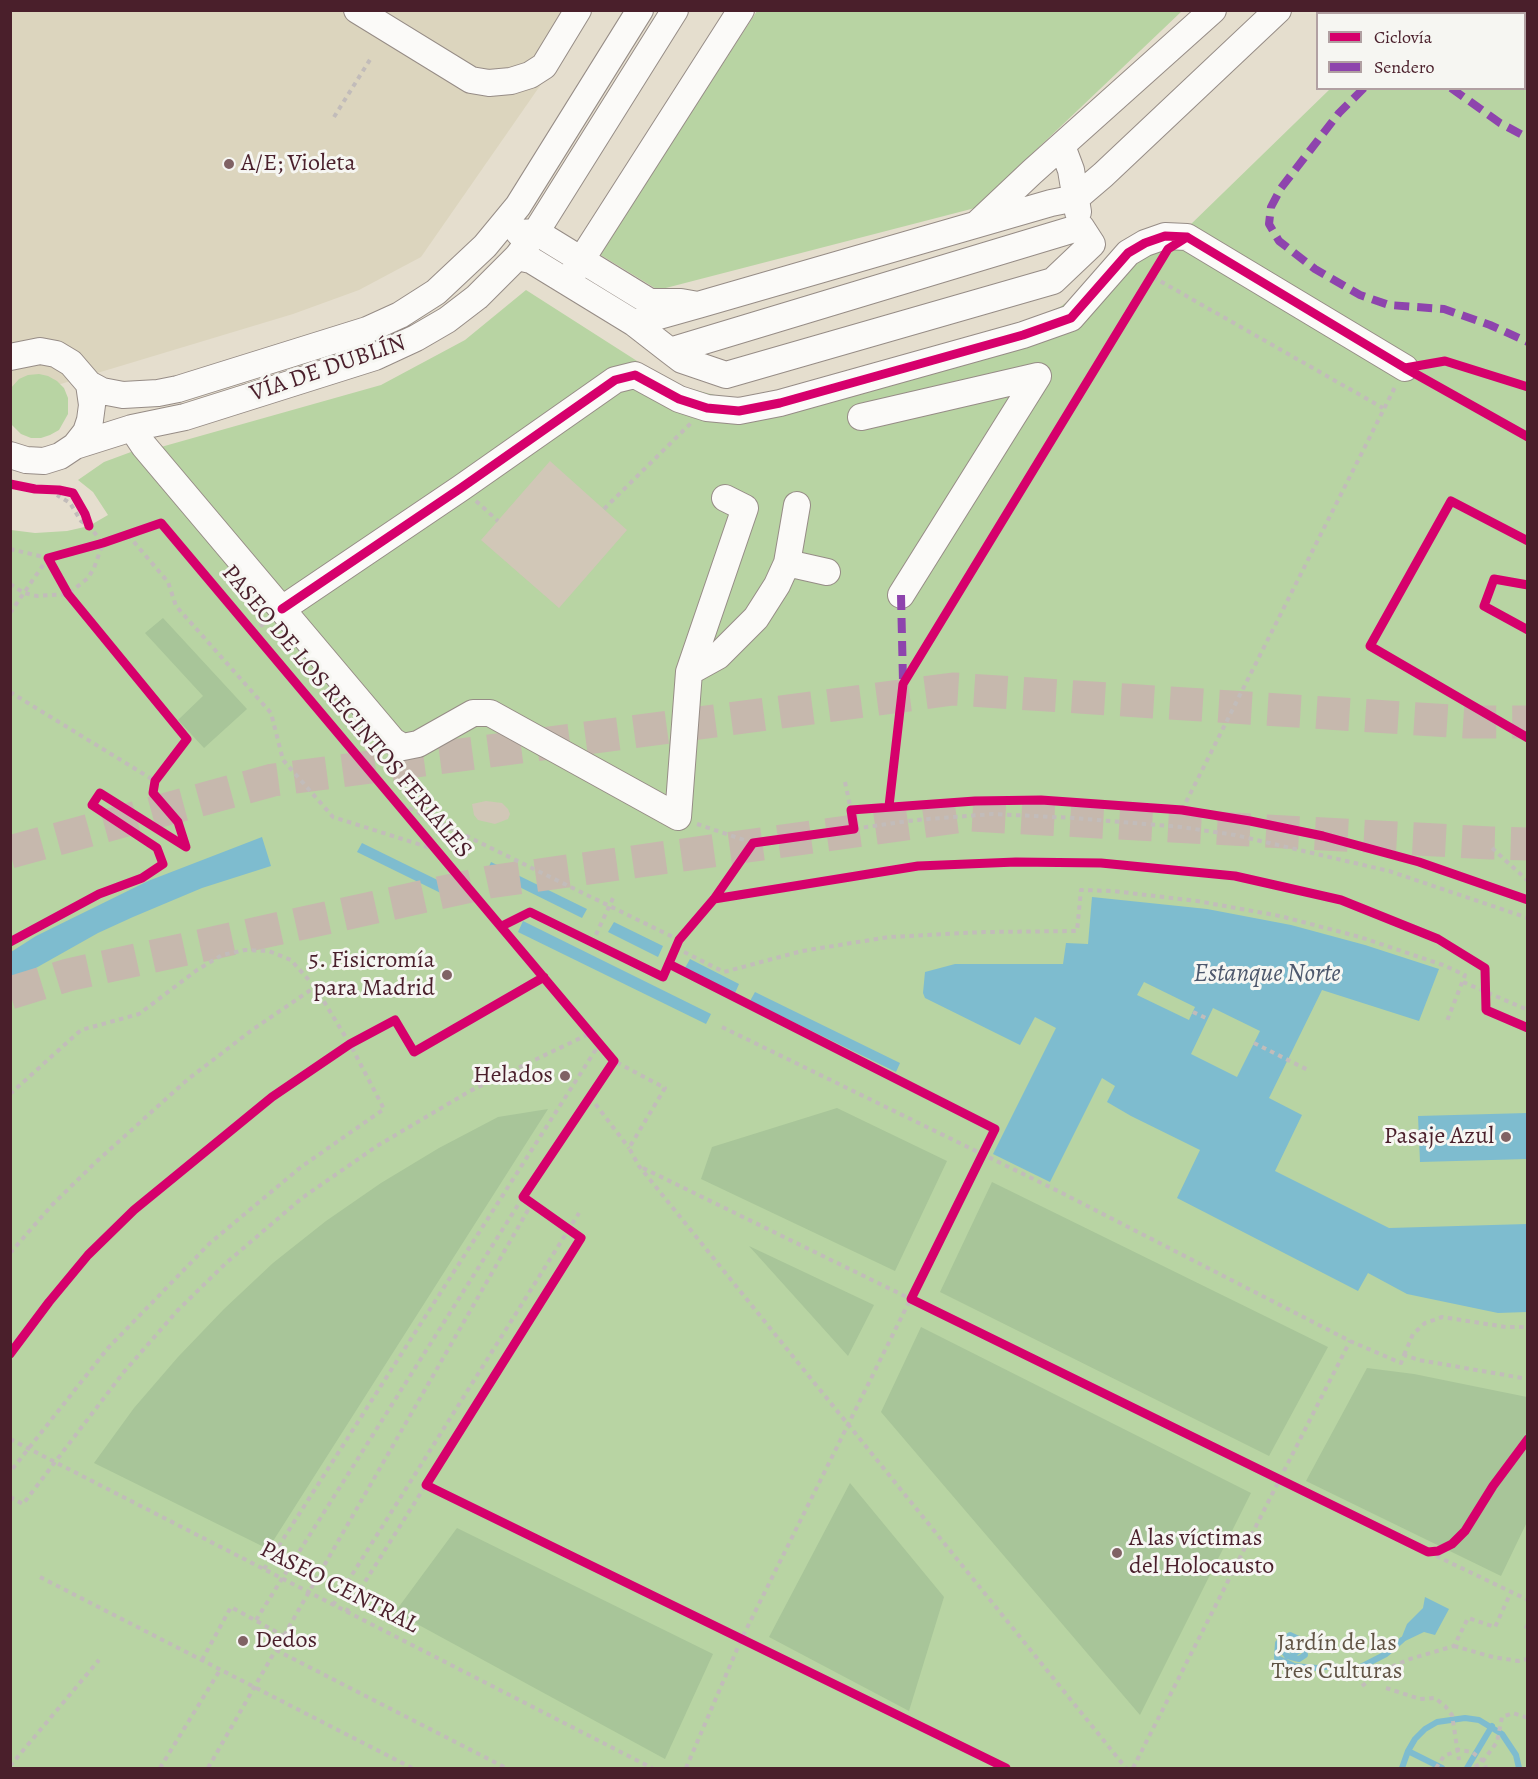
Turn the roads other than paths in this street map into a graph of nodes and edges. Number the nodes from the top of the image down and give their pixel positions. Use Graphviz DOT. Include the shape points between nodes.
graph roads {
  1 [pos="357,10"];
  2 [pos="578,10"];
  3 [pos="640,10"];
  4 [pos="675,10"];
  5 [pos="741,10"];
  6 [pos="1213,10"];
  7 [pos="1278,10"];
  8 [pos="1062,146"];
  9 [pos="1032,172"];
  10 [pos="1064,200"];
  11 [pos="974,227"];
  12 [pos="1081,227"];
  13 [pos="536,232"];
  14 [pos="517,257"];
  15 [pos="581,261"];
  16 [pos="567,282"];
  17 [pos="436,292"];
  18 [pos="698,305"];
  19 [pos="634,323"];
  20 [pos="670,351"];
  21 [pos="11,356"];
  22 [pos="1406,368"];
  23 [pos="89,384"];
  24 [pos="861,417"];
  25 [pos="132,428"];
  26 [pos="75,447"];
  27 [pos="10,454"];
  28 [pos="724,498"];
  29 [pos="797,505"];
  30 [pos="787,563"];
  31 [pos="827,572"];
  32 [pos="901,595"];
  33 [pos="282,609"];
  34 [pos="689,672"];
  1 -- 2 [label="street" via="471,80 489,83 511,81 544,66"];
  3 -- 17 [label="street, VÍA DE DUBLÍN" via="518,206 485,246"];
  4 -- 13 [label="street, VÍA DE DUBLÍN"];
  5 -- 15 [label="street"];
  6 -- 8 [label="street"];
  7 -- 10 [label="street"];
  8 -- 9 [label="street"];
  8 -- 10 [label="street" via="1071,170"];
  9 -- 10 [label="street" via="1032,184 1041,195"];
  9 -- 11 [label="street"];
  10 -- 11 [label="street"];
  10 -- 12 [label="street"];
  11 -- 18 [label="street"];
  12 -- 20 [label="street"];
  12 -- 20 [label="street" via="1092,244 1053,281 726,375 682,360"];
  13 -- 14 [label="street, VÍA DE DUBLÍN"];
  13 -- 15 [label="street"];
  13 -- 17 [label="street" via="521,232 508,239 460,287 446,293"];
  14 -- 16 [label="street" via="531,260"];
  14 -- 25 [label="street, VÍA DE DUBLÍN" via="447,320 375,357 185,417"];
  15 -- 16 [label="street"];
  15 -- 18 [label="street" via="650,302"];
  16 -- 19 [label="street"];
  17 -- 23 [label="street, VÍA DE DUBLÍN" via="367,330 178,389 123,395"];
  18 -- 19 [label="street"];
  19 -- 20 [label="street"];
  21 -- 23 [label="street" via="40,351 56,354 71,363"];
  22 -- 33 [label="street" via="1187,237 1165,236 1128,253 1071,318 780,403 739,411 707,408 679,399 635,375 615,380"];
  23 -- 26 [label="street" via="90,420"];
  24 -- 32 [label="street" via="1038,376"];
  25 -- 26 [label="street, VÍA DE DUBLÍN"];
  25 -- 33 [label="street"];
  26 -- 27 [label="street, VÍA DE DUBLÍN" via="44,461"];
  28 -- 34 [label="street" via="745,507"];
  29 -- 30 [label="street"];
  30 -- 31 [label="street"];
  30 -- 34 [label="street" via="756,618 718,656"];
  33 -- 34 [label="street" via="393,741 403,747 418,744 473,713 490,713 678,818"];
}
